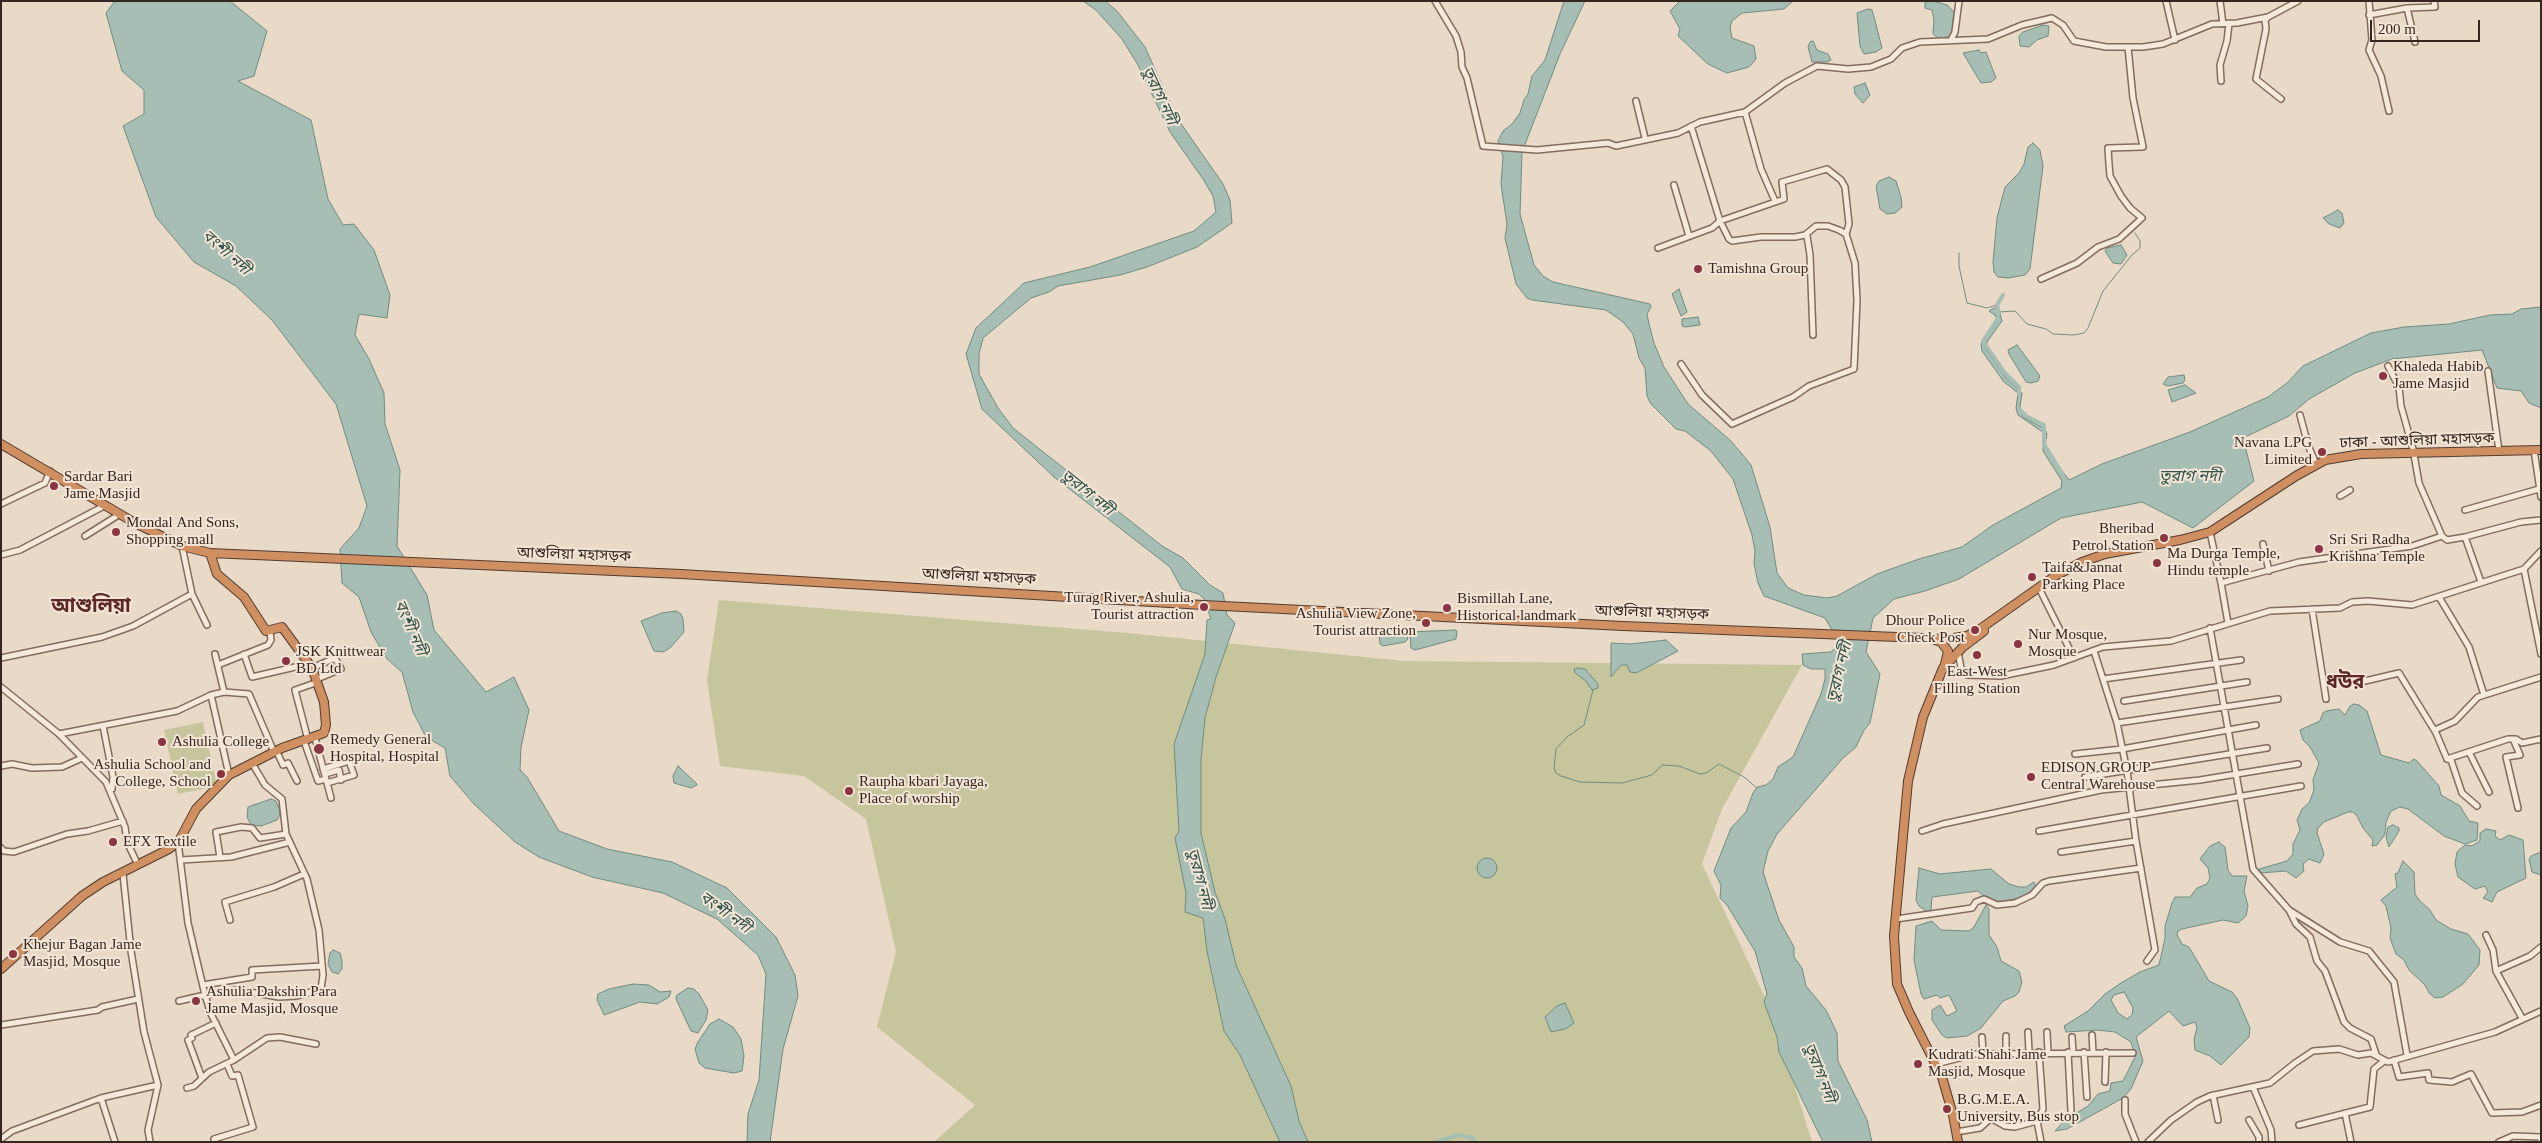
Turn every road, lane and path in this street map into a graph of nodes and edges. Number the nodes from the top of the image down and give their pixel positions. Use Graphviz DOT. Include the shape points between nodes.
graph roads {
  1 [pos="1435,1"];
  2 [pos="1959,1"];
  3 [pos="2166,1"];
  4 [pos="2220,1"];
  5 [pos="2298,1"];
  6 [pos="2369,1"];
  7 [pos="2434,1"];
  8 [pos="2407,8"];
  9 [pos="2369,16"];
  10 [pos="2268,17"];
  11 [pos="2226,24"];
  12 [pos="1951,40"];
  13 [pos="2175,40"];
  14 [pos="2415,42"];
  15 [pos="2128,47"];
  16 [pos="2221,81"];
  17 [pos="2280,99"];
  18 [pos="1636,101"];
  19 [pos="2388,111"];
  20 [pos="1745,112"];
  21 [pos="1692,126"];
  22 [pos="1646,138"];
  23 [pos="1674,186"];
  24 [pos="1775,201"];
  25 [pos="1720,221"];
  26 [pos="1846,234"];
  27 [pos="1805,235"];
  28 [pos="1689,236"];
  29 [pos="1658,248"];
  30 [pos="2041,279"];
  31 [pos="1813,335"];
  32 [pos="1681,364"];
  33 [pos="2388,366"];
  34 [pos="2488,372"];
  35 [pos="2300,415"];
  36 [pos="1,444"];
  37 [pos="2537,450"];
  38 [pos="2499,451"];
  39 [pos="2414,453"];
  40 [pos="2316,464"];
  41 [pos="50,471"];
  42 [pos="2539,489"];
  43 [pos="2350,490"];
  44 [pos="2340,496"];
  45 [pos="2541,496"];
  46 [pos="1,504"];
  47 [pos="106,506"];
  48 [pos="2465,510"];
  49 [pos="120,514"];
  50 [pos="2541,520"];
  51 [pos="2210,532"];
  52 [pos="85,536"];
  53 [pos="2442,536"];
  54 [pos="2465,537"];
  55 [pos="2262,544"];
  56 [pos="182,546"];
  57 [pos="2541,551"];
  58 [pos="210,553"];
  59 [pos="1,555"];
  60 [pos="2524,569"];
  61 [pos="2268,571"];
  62 [pos="2481,582"];
  63 [pos="2221,583"];
  64 [pos="2039,588"];
  65 [pos="192,594"];
  66 [pos="2438,597"];
  67 [pos="2312,609"];
  68 [pos="2007,612"];
  69 [pos="2228,623"];
  70 [pos="207,625"];
  71 [pos="2210,628"];
  72 [pos="1980,629"];
  73 [pos="270,632"];
  74 [pos="1930,637"];
  75 [pos="2539,642"];
  76 [pos="2094,651"];
  77 [pos="1958,652"];
  78 [pos="215,654"];
  79 [pos="244,654"];
  80 [pos="2541,654"];
  81 [pos="1,658"];
  82 [pos="2074,658"];
  83 [pos="2241,660"];
  84 [pos="2218,663"];
  85 [pos="218,665"];
  86 [pos="310,666"];
  87 [pos="1943,668"];
  88 [pos="2541,677"];
  89 [pos="2103,679"];
  90 [pos="317,681"];
  91 [pos="2365,681"];
  92 [pos="2247,682"];
  93 [pos="2222,686"];
  94 [pos="1,687"];
  95 [pos="224,692"];
  96 [pos="211,695"];
  97 [pos="2484,695"];
  98 [pos="2278,699"];
  99 [pos="2326,699"];
  100 [pos="2124,701"];
  101 [pos="2225,707"];
  102 [pos="2117,723"];
  103 [pos="104,726"];
  104 [pos="2256,726"];
  105 [pos="2230,729"];
  106 [pos="2435,730"];
  107 [pos="59,734"];
  108 [pos="2513,739"];
  109 [pos="2541,739"];
  110 [pos="309,740"];
  111 [pos="2267,748"];
  112 [pos="2122,749"];
  113 [pos="275,751"];
  114 [pos="2469,752"];
  115 [pos="2075,754"];
  116 [pos="2234,754"];
  117 [pos="82,758"];
  118 [pos="2447,759"];
  119 [pos="252,763"];
  120 [pos="2298,764"];
  121 [pos="1,766"];
  122 [pos="2127,771"];
  123 [pos="2236,774"];
  124 [pos="229,775"];
  125 [pos="325,776"];
  126 [pos="2085,777"];
  127 [pos="341,780"];
  128 [pos="297,781"];
  129 [pos="2128,786"];
  130 [pos="2301,786"];
  131 [pos="111,791"];
  132 [pos="2489,792"];
  133 [pos="2240,797"];
  134 [pos="331,798"];
  135 [pos="2476,806"];
  136 [pos="2518,808"];
  137 [pos="2133,815"];
  138 [pos="123,821"];
  139 [pos="1922,831"];
  140 [pos="2039,831"];
  141 [pos="286,834"];
  142 [pos="2136,841"];
  143 [pos="178,842"];
  144 [pos="290,842"];
  145 [pos="1,848"];
  146 [pos="2061,852"];
  147 [pos="220,857"];
  148 [pos="181,860"];
  149 [pos="139,866"];
  150 [pos="2141,868"];
  151 [pos="122,874"];
  152 [pos="304,874"];
  153 [pos="2289,910"];
  154 [pos="1896,919"];
  155 [pos="230,920"];
  156 [pos="2486,935"];
  157 [pos="2541,947"];
  158 [pos="2147,961"];
  159 [pos="322,966"];
  160 [pos="1,969"];
  161 [pos="2496,971"];
  162 [pos="203,985"];
  163 [pos="205,995"];
  164 [pos="138,999"];
  165 [pos="179,1001"];
  166 [pos="2541,1011"];
  167 [pos="2522,1018"];
  168 [pos="216,1023"];
  169 [pos="1,1025"];
  170 [pos="2028,1032"];
  171 [pos="2047,1032"];
  172 [pos="2092,1035"];
  173 [pos="2006,1036"];
  174 [pos="1982,1037"];
  175 [pos="2072,1037"];
  176 [pos="316,1044"];
  177 [pos="2029,1052"];
  178 [pos="2039,1052"];
  179 [pos="2048,1052"];
  180 [pos="2070,1052"];
  181 [pos="2084,1052"];
  182 [pos="2092,1052"];
  183 [pos="2106,1052"];
  184 [pos="1983,1053"];
  185 [pos="2006,1053"];
  186 [pos="2133,1053"];
  187 [pos="2376,1054"];
  188 [pos="2407,1055"];
  189 [pos="234,1060"];
  190 [pos="2394,1060"];
  191 [pos="2384,1061"];
  192 [pos="227,1064"];
  193 [pos="1936,1064"];
  194 [pos="202,1078"];
  195 [pos="2106,1082"];
  196 [pos="158,1084"];
  197 [pos="187,1088"];
  198 [pos="2253,1088"];
  199 [pos="2213,1095"];
  200 [pos="2087,1097"];
  201 [pos="101,1098"];
  202 [pos="2124,1100"];
  203 [pos="2541,1105"];
  204 [pos="2071,1111"];
  205 [pos="2345,1113"];
  206 [pos="2218,1120"];
  207 [pos="2249,1120"];
  208 [pos="2037,1122"];
  209 [pos="2299,1125"];
  210 [pos="1956,1132"];
  211 [pos="2541,1137"];
  212 [pos="1,1139"];
  213 [pos="115,1142"];
  214 [pos="150,1142"];
  215 [pos="215,1142"];
  216 [pos="1958,1142"];
  217 [pos="2041,1142"];
  218 [pos="2136,1142"];
  219 [pos="2148,1142"];
  220 [pos="2259,1142"];
  221 [pos="2272,1142"];
  222 [pos="2351,1142"];
  223 [pos="2499,1142"];
  1 -- 22 [label="street" via="1456,36 1483,146 1552,150 1608,143 1616,146"];
  2 -- 12 [label="street"];
  3 -- 13 [label="street"];
  4 -- 11 [label="street"];
  5 -- 10 [label="street"];
  6 -- 9 [label="street"];
  7 -- 8 [label="street" via="2435,7"];
  8 -- 9 [label="street"];
  8 -- 14 [label="street"];
  9 -- 19 [label="street" via="2372,40 2369,50 2381,76"];
  10 -- 11 [label="street"];
  10 -- 17 [label="street" via="2256,79"];
  11 -- 13 [label="street" via="2207,26"];
  11 -- 16 [label="street" via="2227,42 2220,65"];
  12 -- 15 [label="street" via="1988,39 2022,25 2052,18 2063,25 2074,42"];
  12 -- 20 [label="street" via="1920,42 1902,48 1891,59 1871,67 1817,66 1785,82"];
  13 -- 15 [label="street"];
  15 -- 30 [label="street" via="2142,147 2108,148 2110,176 2130,208 2142,218 2119,239"];
  18 -- 22 [label="street"];
  20 -- 21 [label="street"];
  20 -- 24 [label="street" via="1761,169"];
  21 -- 22 [label="street" via="1678,133"];
  21 -- 25 [label="street"];
  23 -- 28 [label="street"];
  24 -- 25 [label="street"];
  24 -- 26 [label="street" via="1784,199 1782,182 1830,169 1845,187 1849,224"];
  25 -- 27 [label="street" via="1732,241"];
  25 -- 28 [label="street" via="1712,228"];
  26 -- 27 [label="street" via="1828,226 1816,226"];
  26 -- 32 [label="street" via="1857,276 1854,369 1809,386 1793,397 1732,424 1702,395"];
  27 -- 31 [label="street" via="1810,255"];
  28 -- 29 [label="street"];
  33 -- 39 [label="street" via="2399,387"];
  34 -- 38 [label="street"];
  35 -- 40 [label="street"];
  36 -- 41 [label="highway, আশুলিয়া মহাসড়ক"];
  37 -- 38 [label="highway, ঢাকা - আশুলিয়া মহাসড়ক"];
  37 -- 42 [label="street"];
  38 -- 39 [label="highway, ঢাকা - আশুলিয়া মহাসড়ক"];
  39 -- 40 [label="highway, ঢাকা - আশুলিয়া মহাসড়ক" via="2340,456"];
  39 -- 53 [label="street" via="2419,483"];
  40 -- 51 [label="highway, ঢাকা - আশুলিয়া মহাসড়ক"];
  41 -- 46 [label="street" via="45,484"];
  41 -- 47 [label="highway, আশুলিয়া মহাসড়ক"];
  42 -- 45 [label="street"];
  42 -- 48 [label="street"];
  43 -- 44 [label="street"];
  47 -- 49 [label="highway, আশুলিয়া মহাসড়ক"];
  47 -- 59 [label="street" via="20,550"];
  49 -- 52 [label="street"];
  49 -- 56 [label="highway, আশুলিয়া মহাসড়ক"];
  50 -- 54 [label="street"];
  51 -- 63 [label="street"];
  51 -- 64 [label="highway, ঢাকা - আশুলিয়া মহাসড়ক" via="2105,554 2082,562"];
  53 -- 54 [label="street" via="2447,540"];
  53 -- 61 [label="street" via="2412,546 2299,562"];
  54 -- 62 [label="street"];
  55 -- 61 [label="street"];
  56 -- 58 [label="highway, আশুলিয়া মহাসড়ক"];
  56 -- 65 [label="street"];
  57 -- 60 [label="street"];
  58 -- 73 [label="highway" via="217,574 244,597 266,631"];
  58 -- 74 [label="highway, আশুলিয়া মহাসড়ক" via="681,574 1203,605"];
  60 -- 62 [label="street"];
  60 -- 75 [label="street"];
  61 -- 63 [label="street"];
  62 -- 66 [label="street"];
  63 -- 69 [label="street"];
  64 -- 68 [label="highway, ঢাকা - আশুলিয়া মহাসড়ক"];
  64 -- 82 [label="street"];
  65 -- 70 [label="street"];
  65 -- 81 [label="street" via="133,626 102,637"];
  66 -- 67 [label="street" via="2412,605 2368,601 2352,602 2340,608"];
  66 -- 97 [label="street" via="2470,647"];
  67 -- 69 [label="street" via="2270,611"];
  67 -- 99 [label="street"];
  68 -- 72 [label="highway, ঢাকা - আশুলিয়া মহাসড়ক"];
  68 -- 77 [label="highway"];
  69 -- 71 [label="street"];
  71 -- 76 [label="street" via="2171,641 2103,647"];
  71 -- 84 [label="street"];
  72 -- 74 [label="highway, আশুলিয়া মহাসড়ক" via="1956,638"];
  73 -- 79 [label="street" via="268,645"];
  73 -- 86 [label="highway" via="282,627"];
  74 -- 87 [label="highway" via="1941,642 1948,651"];
  75 -- 80 [label="street"];
  76 -- 82 [label="street"];
  76 -- 89 [label="street"];
  77 -- 82 [label="street" via="1965,674 1974,676 2036,670"];
  77 -- 87 [label="highway"];
  78 -- 85 [label="street"];
  79 -- 85 [label="street"];
  79 -- 86 [label="street" via="252,677"];
  83 -- 84 [label="street"];
  84 -- 89 [label="street"];
  84 -- 93 [label="street"];
  85 -- 95 [label="street"];
  86 -- 90 [label="highway"];
  86 -- 90 [label="street" via="335,658 341,669"];
  87 -- 154 [label="highway" via="1923,717 1908,781"];
  88 -- 97 [label="street"];
  89 -- 102 [label="street"];
  90 -- 110 [label="highway" via="324,702 326,725 324,733"];
  90 -- 110 [label="street" via="295,690"];
  91 -- 106 [label="street" via="2400,673"];
  92 -- 93 [label="street"];
  93 -- 100 [label="street"];
  93 -- 101 [label="street"];
  94 -- 107 [label="street"];
  95 -- 96 [label="street"];
  95 -- 113 [label="street" via="249,694"];
  96 -- 103 [label="street" via="176,711"];
  96 -- 124 [label="street"];
  97 -- 106 [label="street" via="2478,697 2455,721"];
  98 -- 101 [label="street"];
  101 -- 102 [label="street"];
  101 -- 105 [label="street"];
  102 -- 112 [label="street"];
  103 -- 107 [label="street"];
  103 -- 131 [label="street" via="113,777"];
  104 -- 105 [label="street"];
  105 -- 112 [label="street"];
  105 -- 116 [label="street"];
  106 -- 118 [label="street"];
  107 -- 117 [label="street"];
  108 -- 109 [label="street" via="2522,744"];
  108 -- 114 [label="street"];
  108 -- 136 [label="street" via="2520,755 2506,757"];
  110 -- 113 [label="highway"];
  110 -- 125 [label="street"];
  110 -- 125 [label="street" via="318,781"];
  111 -- 116 [label="street"];
  112 -- 115 [label="street"];
  112 -- 122 [label="street"];
  113 -- 119 [label="highway"];
  113 -- 128 [label="street" via="283,765 288,763"];
  114 -- 118 [label="street"];
  114 -- 132 [label="street"];
  116 -- 122 [label="street"];
  116 -- 123 [label="street"];
  117 -- 121 [label="street" via="62,768"];
  117 -- 131 [label="street"];
  118 -- 135 [label="street" via="2451,760 2462,793"];
  119 -- 124 [label="highway"];
  119 -- 141 [label="street" via="265,785 282,799"];
  120 -- 123 [label="street"];
  122 -- 126 [label="street"];
  122 -- 129 [label="street"];
  123 -- 129 [label="street" via="2174,784"];
  123 -- 133 [label="street"];
  124 -- 143 [label="highway" via="196,809 188,829"];
  125 -- 127 [label="street"];
  125 -- 127 [label="street" via="339,770"];
  125 -- 127 [label="street" via="349,761 354,775"];
  125 -- 134 [label="street"];
  129 -- 137 [label="street"];
  129 -- 139 [label="street" via="1997,812"];
  130 -- 133 [label="street"];
  131 -- 138 [label="street"];
  133 -- 137 [label="street"];
  133 -- 153 [label="street" via="2252,869"];
  137 -- 140 [label="street"];
  137 -- 142 [label="street"];
  138 -- 145 [label="street" via="67,834 14,852"];
  138 -- 149 [label="street" via="127,842"];
  141 -- 144 [label="street"];
  141 -- 147 [label="street" via="260,838 252,828 241,827 216,832"];
  142 -- 146 [label="street"];
  142 -- 150 [label="street"];
  143 -- 148 [label="street"];
  143 -- 149 [label="highway"];
  144 -- 147 [label="street"];
  144 -- 152 [label="street"];
  147 -- 148 [label="street"];
  148 -- 162 [label="street" via="188,923"];
  149 -- 151 [label="highway"];
  150 -- 154 [label="street" via="2049,881 2032,895 2015,903 1997,905 1984,899 1972,908"];
  150 -- 158 [label="street" via="2155,950"];
  151 -- 160 [label="highway" via="82,896"];
  151 -- 164 [label="street"];
  152 -- 155 [label="street" via="225,902"];
  152 -- 159 [label="street" via="319,930"];
  153 -- 187 [label="street" via="2296,924 2310,938 2344,1022 2371,1039"];
  153 -- 188 [label="street" via="2340,942 2369,951 2394,982"];
  154 -- 193 [label="highway" via="1894,952 1897,984"];
  156 -- 161 [label="street" via="2493,950"];
  157 -- 161 [label="street" via="2530,956"];
  159 -- 162 [label="street" via="252,970 252,977"];
  159 -- 163 [label="street" via="321,990 297,996 237,990"];
  161 -- 167 [label="street"];
  162 -- 163 [label="street"];
  163 -- 165 [label="street"];
  163 -- 168 [label="street"];
  164 -- 169 [label="street" via="98,1010"];
  164 -- 196 [label="street"];
  166 -- 167 [label="street"];
  167 -- 188 [label="street" via="2495,1032"];
  168 -- 189 [label="street"];
  168 -- 194 [label="street" via="191,1035 188,1040"];
  170 -- 177 [label="street"];
  171 -- 179 [label="street"];
  172 -- 182 [label="street"];
  173 -- 185 [label="street"];
  174 -- 184 [label="street"];
  175 -- 180 [label="street"];
  176 -- 189 [label="street" via="280,1037 267,1038"];
  177 -- 178 [label="street"];
  177 -- 185 [label="street"];
  178 -- 179 [label="street"];
  178 -- 208 [label="street" via="2043,1109"];
  179 -- 180 [label="street"];
  180 -- 181 [label="street"];
  180 -- 204 [label="street"];
  181 -- 182 [label="street"];
  181 -- 200 [label="street"];
  182 -- 183 [label="street"];
  183 -- 186 [label="street"];
  183 -- 195 [label="street"];
  184 -- 185 [label="street"];
  184 -- 193 [label="street"];
  187 -- 191 [label="street"];
  187 -- 198 [label="street" via="2320,1049 2294,1062 2270,1083"];
  188 -- 190 [label="street"];
  189 -- 192 [label="street"];
  190 -- 191 [label="street"];
  190 -- 203 [label="street" via="2398,1077 2428,1073 2429,1080 2452,1082 2471,1074 2492,1113 2522,1112"];
  191 -- 205 [label="street" via="2374,1070 2370,1107"];
  192 -- 194 [label="street"];
  192 -- 215 [label="street" via="232,1076 238,1075 253,1127 214,1139"];
  193 -- 210 [label="highway"];
  194 -- 197 [label="street"];
  196 -- 201 [label="street"];
  196 -- 214 [label="street" via="148,1130"];
  198 -- 199 [label="street"];
  198 -- 221 [label="street" via="2271,1130"];
  199 -- 206 [label="street"];
  199 -- 219 [label="street" via="2185,1110"];
  201 -- 212 [label="street" via="12,1131"];
  201 -- 213 [label="street"];
  202 -- 218 [label="street" via="2125,1114"];
  205 -- 209 [label="street"];
  205 -- 222 [label="street"];
  207 -- 220 [label="street"];
  208 -- 210 [label="street" via="2015,1127 2005,1126 1991,1118 1980,1128"];
  208 -- 217 [label="street"];
  210 -- 216 [label="highway"];
  211 -- 223 [label="street" via="2513,1136"];
}
